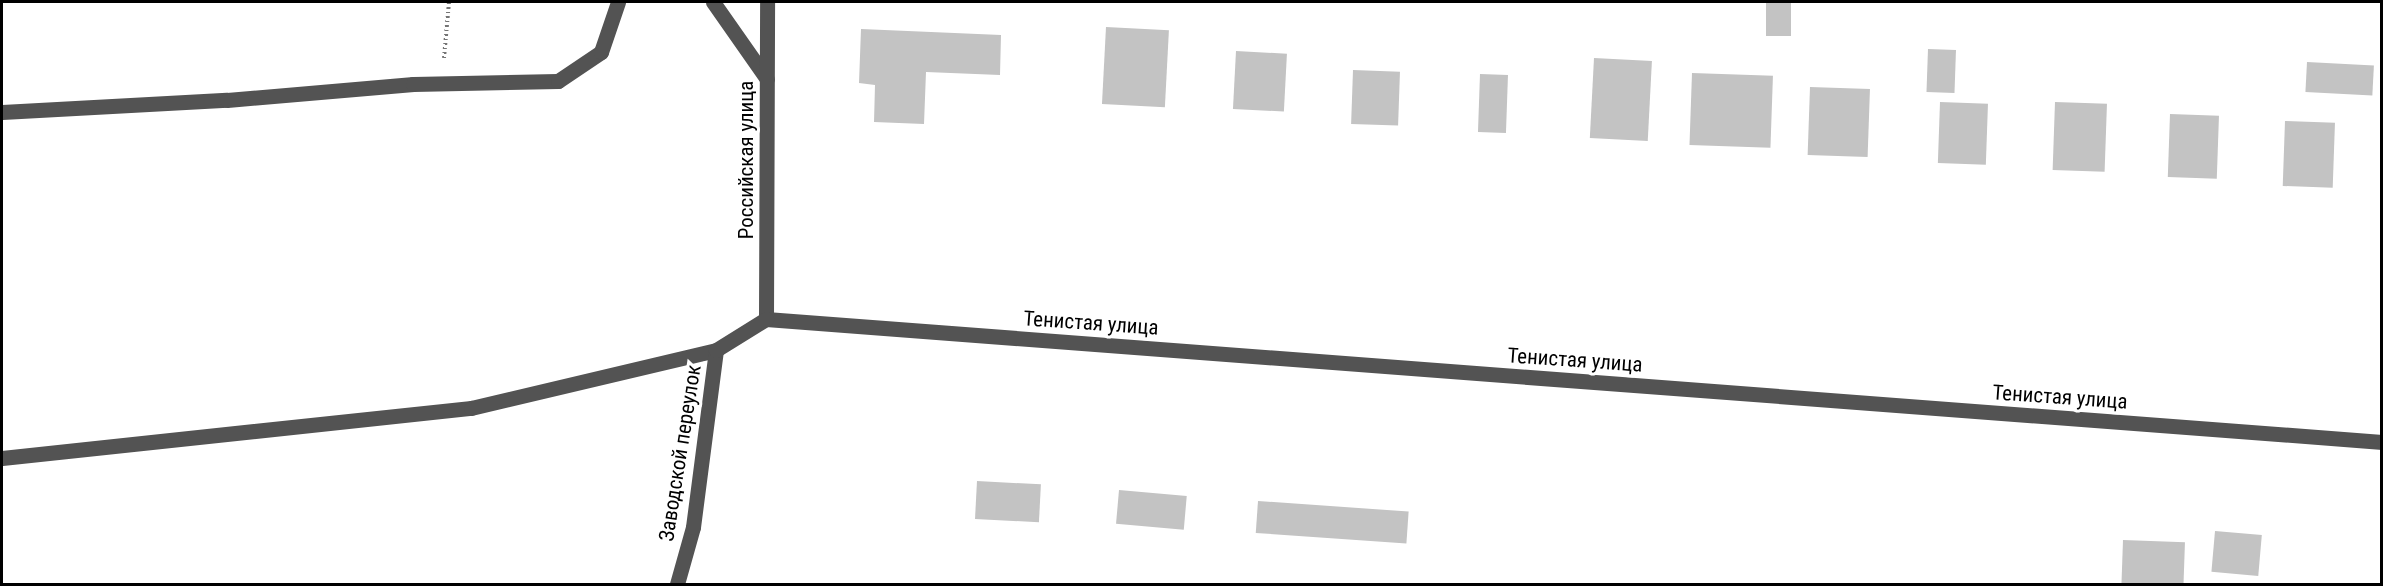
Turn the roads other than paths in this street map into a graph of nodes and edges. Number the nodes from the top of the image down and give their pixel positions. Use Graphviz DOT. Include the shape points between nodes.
graph roads {
  1 [pos="618,2"];
  2 [pos="713,2"];
  3 [pos="767,2"];
  4 [pos="767,79"];
  5 [pos="2,112"];
  6 [pos="766,319"];
  7 [pos="716,350"];
  8 [pos="2382,442"];
  9 [pos="2,458"];
  10 [pos="677,585"];
  1 -- 5 [label="street" via="601,52 558,81 442,83"];
  2 -- 4 [label="street"];
  3 -- 4 [label="street, Российская улица"];
  4 -- 6 [label="street, Российская улица"];
  6 -- 7 [label="street, Заводской переулок"];
  6 -- 8 [label="street, Тенистая улица"];
  7 -- 9 [label="street" via="471,408"];
  7 -- 10 [label="street, Заводской переулок" via="693,527"];
}
